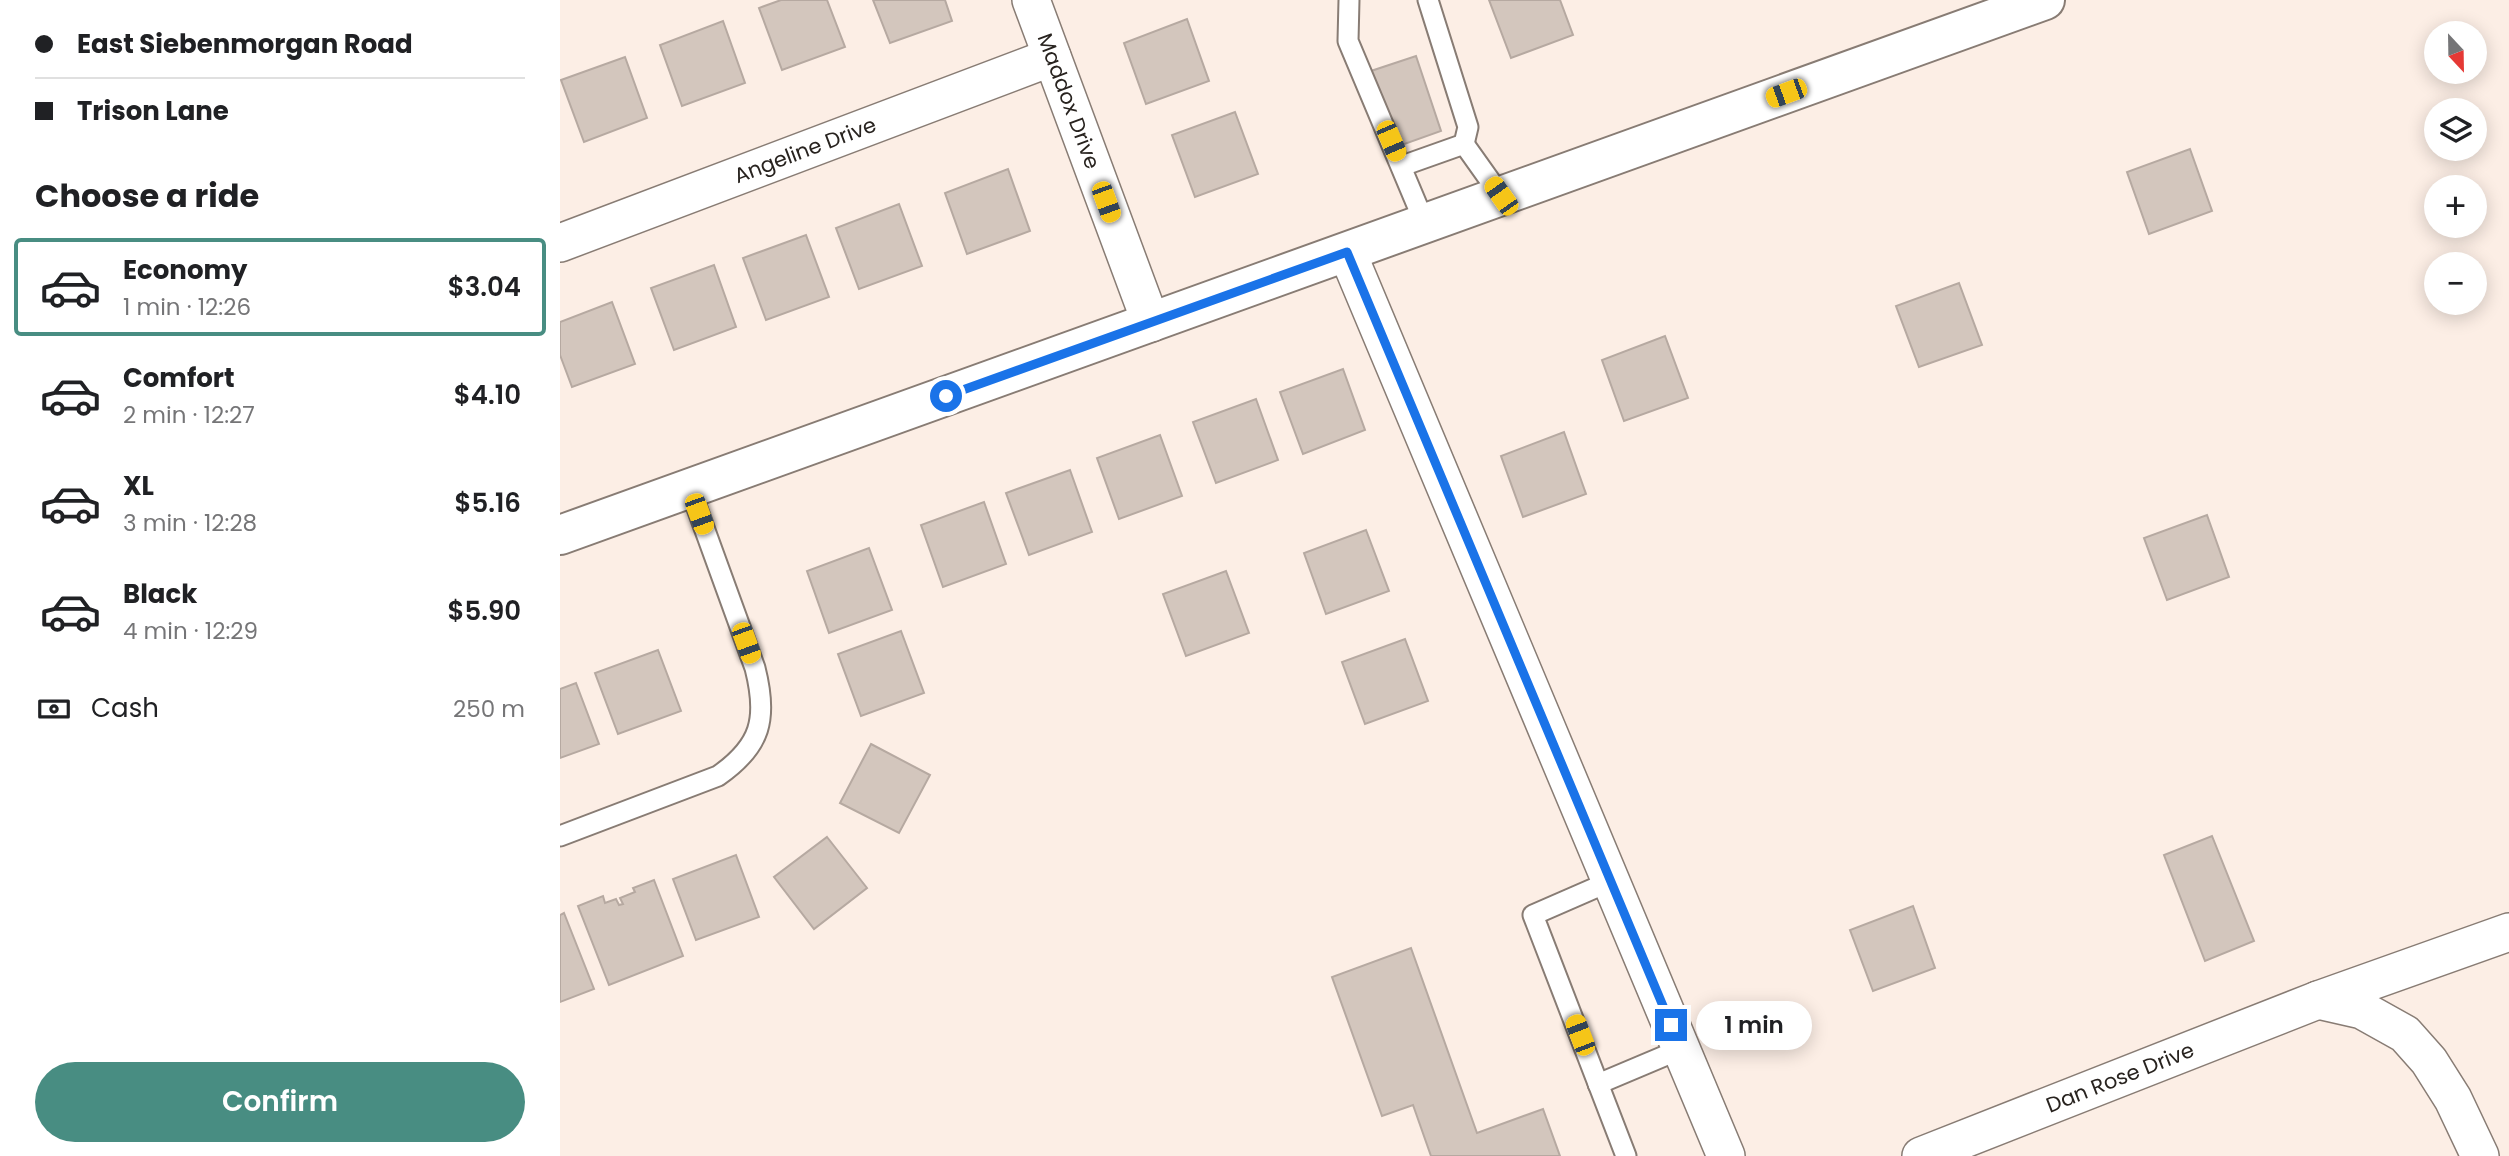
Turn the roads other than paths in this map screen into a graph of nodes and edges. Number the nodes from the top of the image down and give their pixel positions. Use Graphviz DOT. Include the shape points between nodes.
graph roads {
  1 [pos="1031,0"];
  2 [pos="1349,0"];
  3 [pos="1428,0"];
  4 [pos="2045,0"];
  5 [pos="1052,57"];
  6 [pos="1464,144"];
  7 [pos="1402,166"];
  8 [pos="1501,196"];
  9 [pos="1425,224"];
  10 [pos="560,243"];
  11 [pos="1347,252"];
  12 [pos="1151,323"];
  13 [pos="690,489"];
  14 [pos="560,536"];
  15 [pos="560,836"];
  16 [pos="1611,881"];
  17 [pos="2509,932"];
  18 [pos="2318,1000"];
  19 [pos="1681,1049"];
  20 [pos="1598,1084"];
  21 [pos="1626,1156"];
  22 [pos="1726,1156"];
  23 [pos="1921,1156"];
  24 [pos="2480,1156"];
  1 -- 5 [label="street, Maddox Drive"];
  2 -- 7 [label="lane" via="1348,41"];
  3 -- 6 [label="lane" via="1468,127"];
  4 -- 8 [label="street"];
  5 -- 10 [label="street, Angeline Drive"];
  5 -- 12 [label="street, Maddox Drive"];
  6 -- 7 [label="lane"];
  6 -- 8 [label="lane"];
  7 -- 9 [label="lane"];
  8 -- 9 [label="street"];
  9 -- 11 [label="street"];
  11 -- 12 [label="street"];
  11 -- 16 [label="street"];
  12 -- 13 [label="street"];
  13 -- 14 [label="street"];
  13 -- 15 [label="lane" via="755,668 761,693 757,733 735,765 718,776"];
  16 -- 19 [label="street"];
  16 -- 20 [label="lane" via="1533,915"];
  17 -- 18 [label="street, Dan Rose Drive"];
  18 -- 23 [label="street, Dan Rose Drive"];
  18 -- 24 [label="street" via="2362,1010 2404,1034 2429,1061 2453,1099"];
  19 -- 20 [label="lane"];
  19 -- 22 [label="street"];
  20 -- 21 [label="lane"];
}
